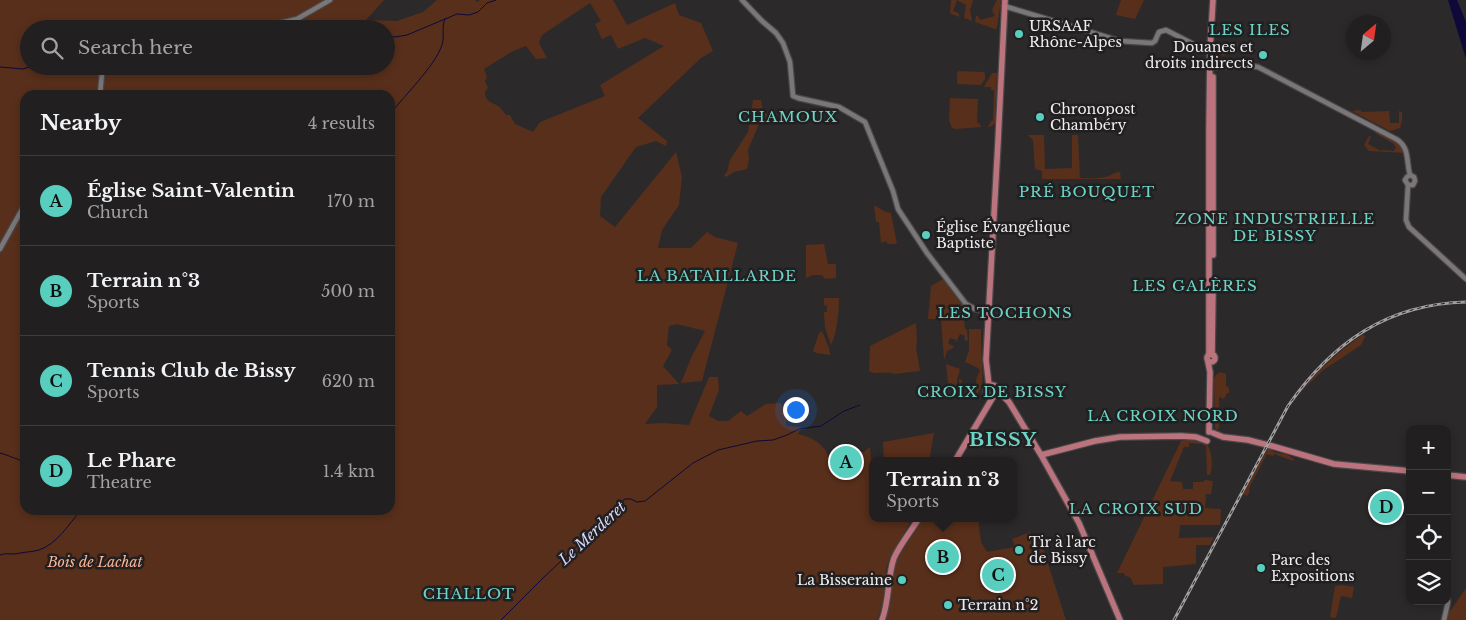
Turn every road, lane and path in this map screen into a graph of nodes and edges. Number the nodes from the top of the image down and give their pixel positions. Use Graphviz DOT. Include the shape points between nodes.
graph roads {
  1 [pos="330,0"];
  2 [pos="742,0"];
  3 [pos="1215,0"];
  4 [pos="1004,3"];
  5 [pos="294,20"];
  6 [pos="1211,50"];
  7 [pos="1212,68"];
  8 [pos="102,75"];
  9 [pos="100,90"];
  10 [pos="1410,175"];
  11 [pos="1408,185"];
  12 [pos="20,213"];
  13 [pos="0,249"];
  14 [pos="1466,279"];
  15 [pos="990,312"];
  16 [pos="991,385"];
  17 [pos="994,395"];
  18 [pos="1210,436"];
  19 [pos="1041,455"];
  20 [pos="957,457"];
  21 [pos="1406,472"];
  22 [pos="1451,475"];
  23 [pos="1466,476"];
  24 [pos="916,522"];
  25 [pos="1447,605"];
  26 [pos="882,620"];
  27 [pos="1120,620"];
  28 [pos="1444,620"];
  1 -- 5 [label="street"];
  2 -- 15 [label="street" via="783,43 790,62 793,96 839,107 865,122 898,209 966,304"];
  3 -- 6 [label="main road"];
  4 -- 6 [label="street" via="1120,41 1152,43 1160,32 1166,30"];
  4 -- 15 [label="main road"];
  6 -- 7 [label="main road"];
  7 -- 10 [label="street" via="1258,67 1396,138 1406,150"];
  7 -- 18 [label="main road" via="1211,355 1215,358 1210,362"];
  8 -- 9 [label="street"];
  10 -- 11 [label="street" via="1405,180"];
  10 -- 11 [label="street" via="1415,181"];
  11 -- 14 [label="street" via="1406,220 1409,227"];
  12 -- 13 [label="street"];
  15 -- 16 [label="main road" via="986,360"];
  16 -- 17 [label="main road" via="997,387"];
  16 -- 17 [label="main road" via="986,391"];
  17 -- 19 [label="main road" via="1009,404"];
  17 -- 20 [label="main road"];
  18 -- 19 [label="main road" via="1120,437"];
  18 -- 21 [label="main road" via="1248,440 1334,464"];
  19 -- 27 [label="main road" via="1079,523"];
  22 -- 23 [label="main road"];
  24 -- 26 [label="main road" via="894,557"];
  25 -- 28 [label="street"];
}
